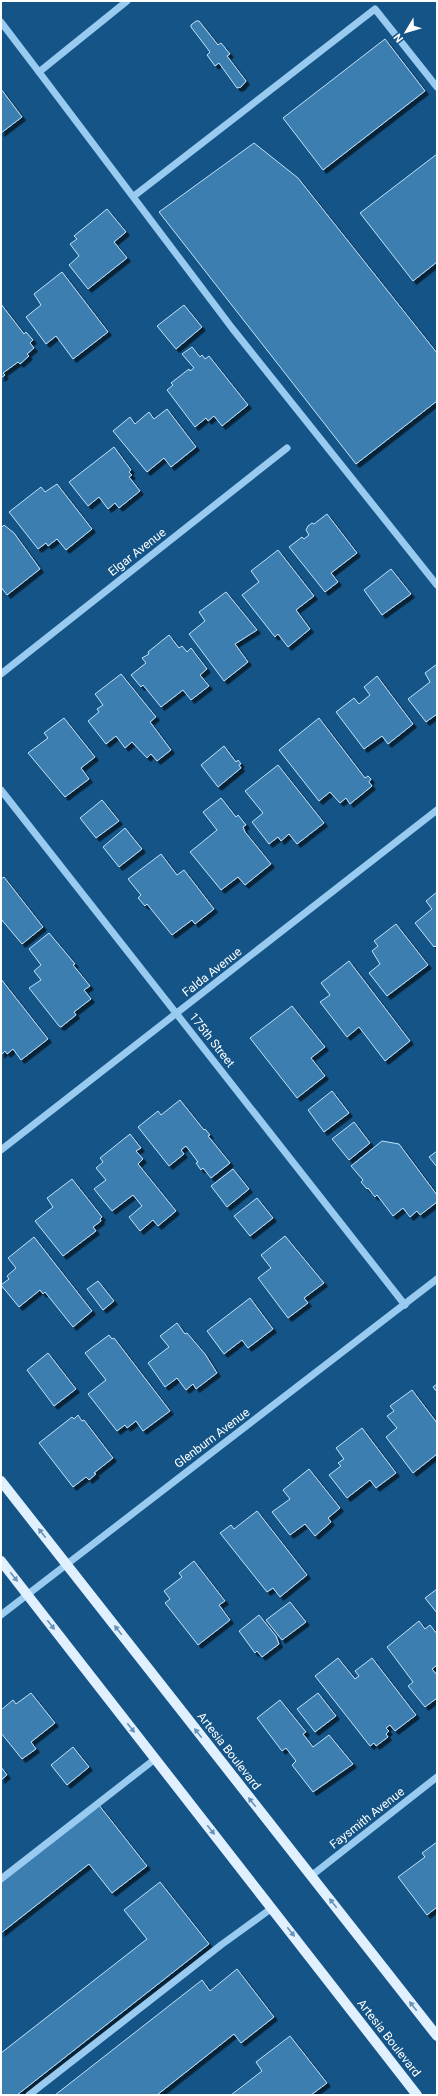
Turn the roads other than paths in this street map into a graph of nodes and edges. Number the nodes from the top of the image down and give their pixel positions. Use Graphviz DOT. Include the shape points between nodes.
graph roads {
  1 [pos="127,1"];
  2 [pos="1,22"];
  3 [pos="39,72"];
  4 [pos="437,87"];
  5 [pos="134,196"];
  6 [pos="286,448"];
  7 [pos="437,585"];
  8 [pos="1,674"];
  9 [pos="1,790"];
  10 [pos="437,810"];
  11 [pos="177,1013"];
  12 [pos="1,1150"];
  13 [pos="437,1279"];
  14 [pos="405,1305"];
  15 [pos="1,1481"];
  16 [pos="1,1561"];
  17 [pos="66,1564"];
  18 [pos="27,1594"];
  19 [pos="1,1615"];
  20 [pos="155,1759"];
  21 [pos="437,1777"];
  22 [pos="311,1876"];
  23 [pos="1,1879"];
  24 [pos="272,1908"];
  25 [pos="437,2036"];
  26 [pos="29,2095"];
  27 [pos="417,2095"];
  1 -- 3 [label="street"];
  2 -- 3 [label="street"];
  3 -- 5 [label="street"];
  4 -- 5 [label="street" via="375,9"];
  5 -- 7 [label="street" via="237,334"];
  6 -- 8 [label="street, Elgar Avenue"];
  9 -- 11 [label="street, 175th Street"];
  10 -- 11 [label="street, Falda Avenue"];
  11 -- 12 [label="street, Falda Avenue"];
  11 -- 14 [label="street, 175th Street"];
  13 -- 14 [label="street, Glenburn Avenue"];
  14 -- 17 [label="street, Glenburn Avenue"];
  17 -- 15 [label="main road, Artesia Boulevard, one-way"];
  16 -- 18 [label="main road, Artesia Boulevard, one-way"];
  17 -- 18 [label="street, Glenburn Avenue"];
  22 -- 17 [label="main road, Artesia Boulevard, one-way"];
  18 -- 19 [label="street, Glenburn Avenue"];
  18 -- 20 [label="main road, Artesia Boulevard, one-way"];
  20 -- 23 [label="street"];
  20 -- 24 [label="main road, Artesia Boulevard, one-way"];
  21 -- 22 [label="street, Faysmith Avenue"];
  25 -- 22 [label="main road, Artesia Boulevard, one-way"];
  24 -- 26 [label="street"];
  24 -- 27 [label="main road, Artesia Boulevard, one-way"];
}
